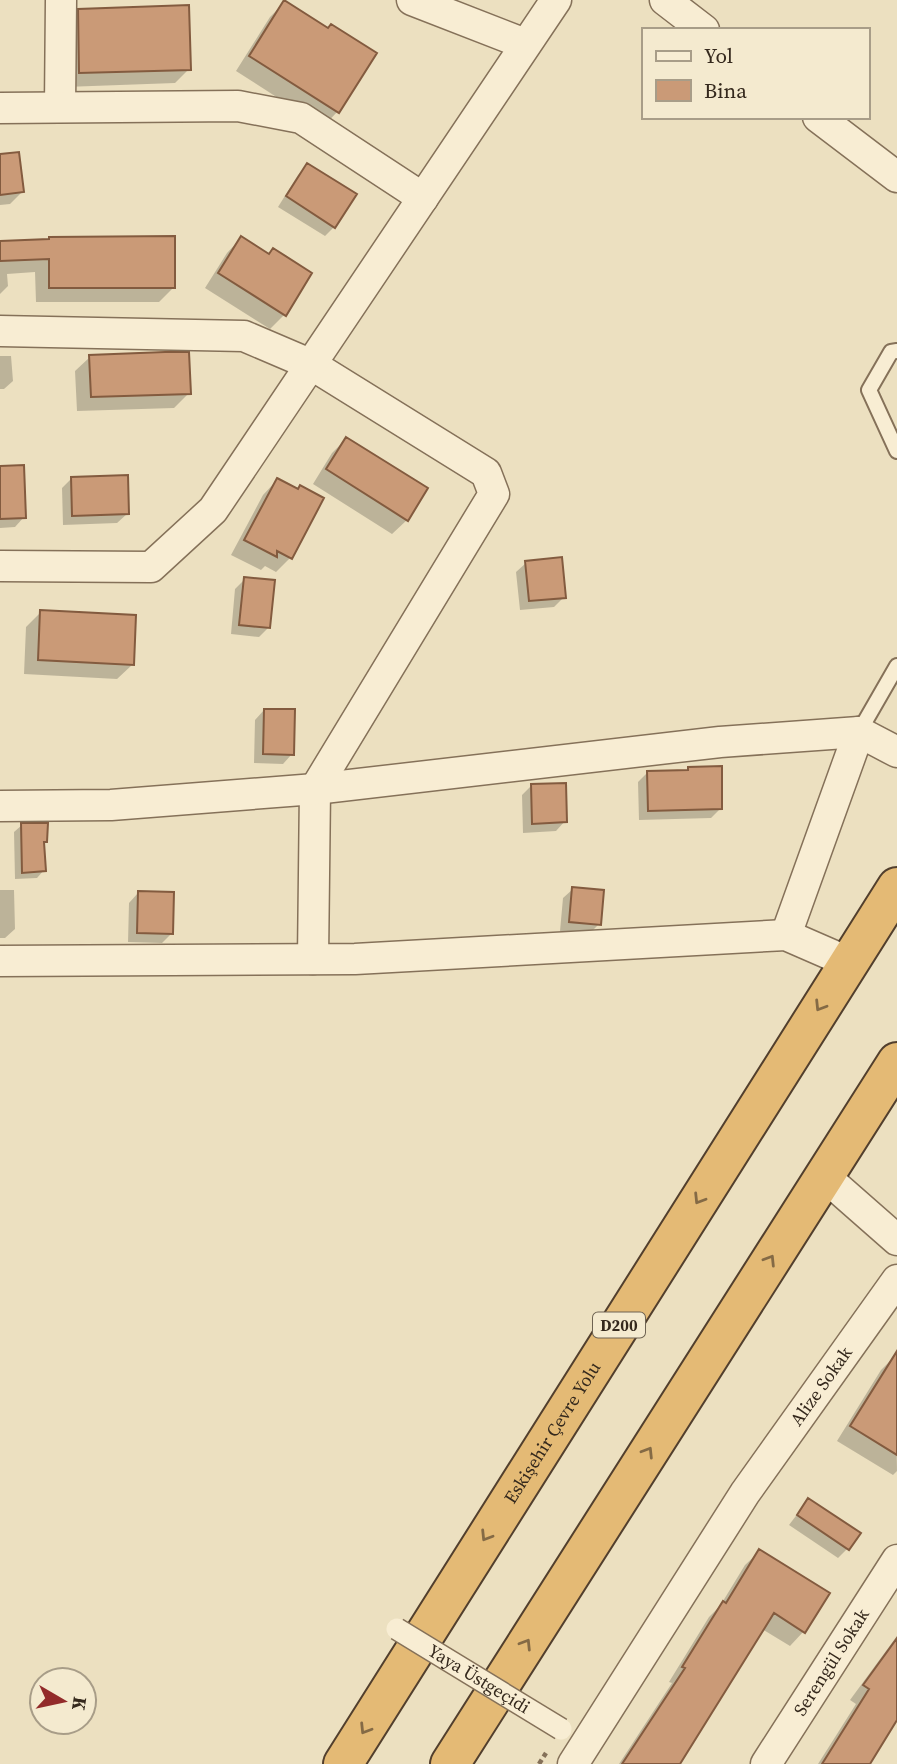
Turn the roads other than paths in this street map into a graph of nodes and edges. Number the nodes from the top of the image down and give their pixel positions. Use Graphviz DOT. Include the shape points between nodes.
graph roads {
  1 [pos="61,0"];
  2 [pos="412,0"];
  3 [pos="556,0"];
  4 [pos="665,0"];
  5 [pos="701,28"];
  6 [pos="525,44"];
  7 [pos="60,107"];
  8 [pos="0,108"];
  9 [pos="821,119"];
  10 [pos="897,177"];
  11 [pos="423,198"];
  12 [pos="0,331"];
  13 [pos="897,351"];
  14 [pos="313,365"];
  15 [pos="897,451"];
  16 [pos="0,566"];
  17 [pos="897,666"];
  18 [pos="859,732"];
  19 [pos="897,752"];
  20 [pos="315,789"];
  21 [pos="0,806"];
  22 [pos="897,887"];
  23 [pos="786,934"];
  24 [pos="313,959"];
  25 [pos="0,961"];
  26 [pos="848,962"];
  27 [pos="897,1062"];
  28 [pos="823,1175"];
  29 [pos="897,1240"];
  30 [pos="897,1280"];
  31 [pos="897,1560"];
  32 [pos="397,1629"];
  33 [pos="561,1729"];
  34 [pos="586,1759"];
  35 [pos="343,1764"];
  36 [pos="450,1764"];
  37 [pos="766,1764"];
  1 -- 7 [label="street"];
  2 -- 6 [label="street"];
  3 -- 6 [label="street"];
  4 -- 5 [label="street"];
  6 -- 11 [label="street"];
  7 -- 8 [label="street"];
  7 -- 11 [label="street" via="238,106 301,118"];
  9 -- 10 [label="street"];
  11 -- 14 [label="street"];
  12 -- 14 [label="street" via="244,336"];
  13 -- 15 [label="lane" via="891,352 869,390"];
  14 -- 16 [label="street" via="214,510 152,567"];
  14 -- 20 [label="street" via="486,473 494,494"];
  17 -- 18 [label="lane"];
  18 -- 19 [label="street"];
  18 -- 20 [label="street" via="720,742"];
  18 -- 23 [label="street"];
  20 -- 21 [label="street" via="111,805"];
  20 -- 24 [label="street"];
  22 -- 26 [label="highway, Eskişehir Çevre Yolu / D200"];
  23 -- 24 [label="street"];
  23 -- 26 [label="street"];
  24 -- 25 [label="street"];
  26 -- 35 [label="highway, Eskişehir Çevre Yolu / D200, one-way"];
  27 -- 28 [label="highway"];
  28 -- 29 [label="street"];
  36 -- 28 [label="highway, one-way"];
  30 -- 34 [label="street, Alize Sokak" via="745,1493"];
  31 -- 37 [label="street, Serengül Sokak"];
  32 -- 33 [label="street, Yaya Üstgeçidi, bridge"];
}
